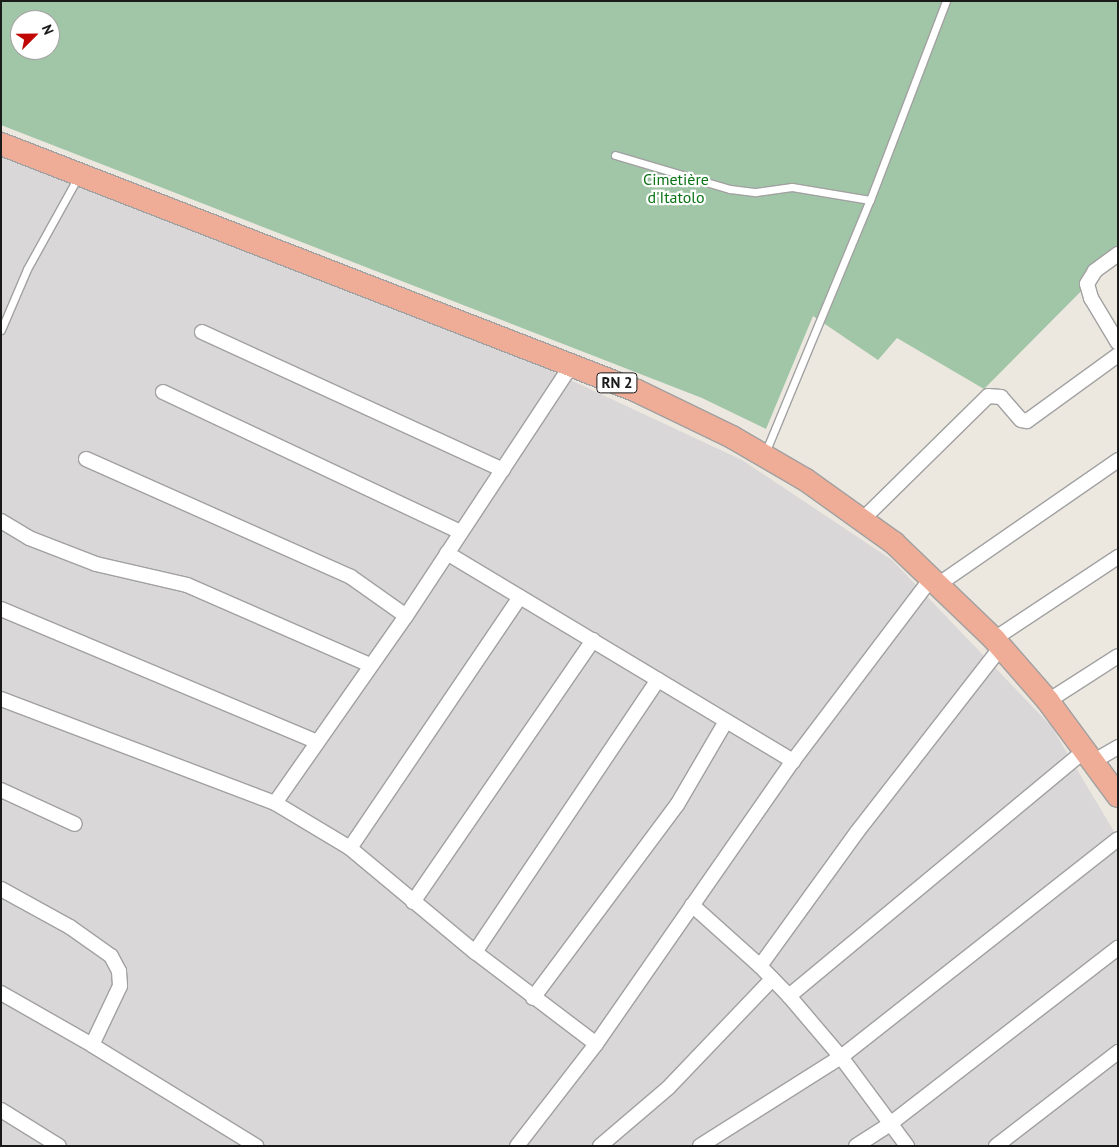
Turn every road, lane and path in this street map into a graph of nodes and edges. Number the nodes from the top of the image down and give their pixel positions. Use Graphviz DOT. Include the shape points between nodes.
graph roads {
  1 [pos="946,1"];
  2 [pos="1,144"];
  3 [pos="615,155"];
  4 [pos="80,172"];
  5 [pos="870,200"];
  6 [pos="1118,254"];
  7 [pos="1,330"];
  8 [pos="202,332"];
  9 [pos="1118,343"];
  10 [pos="1118,355"];
  11 [pos="571,366"];
  12 [pos="163,392"];
  13 [pos="764,455"];
  14 [pos="86,458"];
  15 [pos="1118,460"];
  16 [pos="503,470"];
  17 [pos="863,519"];
  18 [pos="1,520"];
  19 [pos="461,532"];
  20 [pos="447,553"];
  21 [pos="1118,557"];
  22 [pos="935,580"];
  23 [pos="520,597"];
  24 [pos="1,609"];
  25 [pos="406,616"];
  26 [pos="593,640"];
  27 [pos="998,643"];
  28 [pos="1118,656"];
  29 [pos="370,665"];
  30 [pos="658,680"];
  31 [pos="1,700"];
  32 [pos="1048,701"];
  33 [pos="726,721"];
  34 [pos="317,742"];
  35 [pos="1118,747"];
  36 [pos="1090,756"];
  37 [pos="793,761"];
  38 [pos="1,790"];
  39 [pos="1118,796"];
  40 [pos="275,803"];
  41 [pos="75,824"];
  42 [pos="1118,838"];
  43 [pos="350,848"];
  44 [pos="1,889"];
  45 [pos="413,902"];
  46 [pos="692,905"];
  47 [pos="1118,948"];
  48 [pos="475,952"];
  49 [pos="760,966"];
  50 [pos="772,979"];
  51 [pos="1,993"];
  52 [pos="789,996"];
  53 [pos="533,998"];
  54 [pos="596,1044"];
  55 [pos="92,1045"];
  56 [pos="1118,1052"];
  57 [pos="841,1057"];
  58 [pos="1,1110"];
  59 [pos="890,1124"];
  60 [pos="59,1146"];
  61 [pos="256,1146"];
  62 [pos="517,1146"];
  63 [pos="600,1146"];
  64 [pos="700,1146"];
  65 [pos="856,1146"];
  66 [pos="908,1146"];
  67 [pos="996,1146"];
  1 -- 5 [label="lane"];
  2 -- 4 [label="highway, RN 2"];
  3 -- 5 [label="lane" via="730,189 756,192 792,187"];
  4 -- 7 [label="lane" via="27,270"];
  4 -- 11 [label="highway, RN 2"];
  5 -- 13 [label="lane"];
  6 -- 9 [label="street" via="1095,271 1088,284 1088,291"];
  8 -- 16 [label="street"];
  10 -- 17 [label="street" via="1027,421 1021,420 1001,398 988,396"];
  11 -- 13 [label="highway, RN 2" via="670,405"];
  11 -- 16 [label="street"];
  12 -- 19 [label="street"];
  13 -- 17 [label="highway, RN 2"];
  14 -- 25 [label="street" via="350,578"];
  15 -- 22 [label="street"];
  16 -- 19 [label="street"];
  17 -- 22 [label="highway, RN 2"];
  18 -- 29 [label="street" via="29,538 96,564 187,585"];
  19 -- 20 [label="street"];
  20 -- 23 [label="street"];
  20 -- 25 [label="street"];
  21 -- 27 [label="street"];
  22 -- 27 [label="highway, RN 2"];
  22 -- 37 [label="street"];
  23 -- 26 [label="street"];
  23 -- 43 [label="street"];
  24 -- 34 [label="street"];
  25 -- 29 [label="street"];
  26 -- 30 [label="street"];
  26 -- 45 [label="street"];
  27 -- 32 [label="highway, RN 2"];
  27 -- 49 [label="street"];
  28 -- 32 [label="street"];
  29 -- 34 [label="street"];
  30 -- 33 [label="street"];
  30 -- 48 [label="street"];
  31 -- 40 [label="street"];
  32 -- 36 [label="highway, RN 2"];
  33 -- 37 [label="street"];
  33 -- 53 [label="street" via="677,805"];
  34 -- 40 [label="street"];
  35 -- 36 [label="street"];
  36 -- 39 [label="highway, RN 2"];
  36 -- 52 [label="street"];
  37 -- 46 [label="street"];
  38 -- 41 [label="street"];
  40 -- 43 [label="street"];
  42 -- 57 [label="street"];
  43 -- 45 [label="street"];
  44 -- 55 [label="street" via="70,927 111,956 120,986"];
  45 -- 48 [label="street"];
  46 -- 49 [label="street"];
  46 -- 54 [label="street"];
  47 -- 59 [label="street"];
  48 -- 53 [label="street"];
  49 -- 50 [label="street"];
  50 -- 52 [label="street"];
  50 -- 63 [label="street" via="668,1088"];
  51 -- 55 [label="street"];
  52 -- 57 [label="street"];
  53 -- 54 [label="street"];
  54 -- 62 [label="street"];
  55 -- 61 [label="street"];
  56 -- 67 [label="street"];
  57 -- 59 [label="street"];
  57 -- 64 [label="street"];
  58 -- 60 [label="street"];
  59 -- 65 [label="street"];
  59 -- 66 [label="street"];
}
